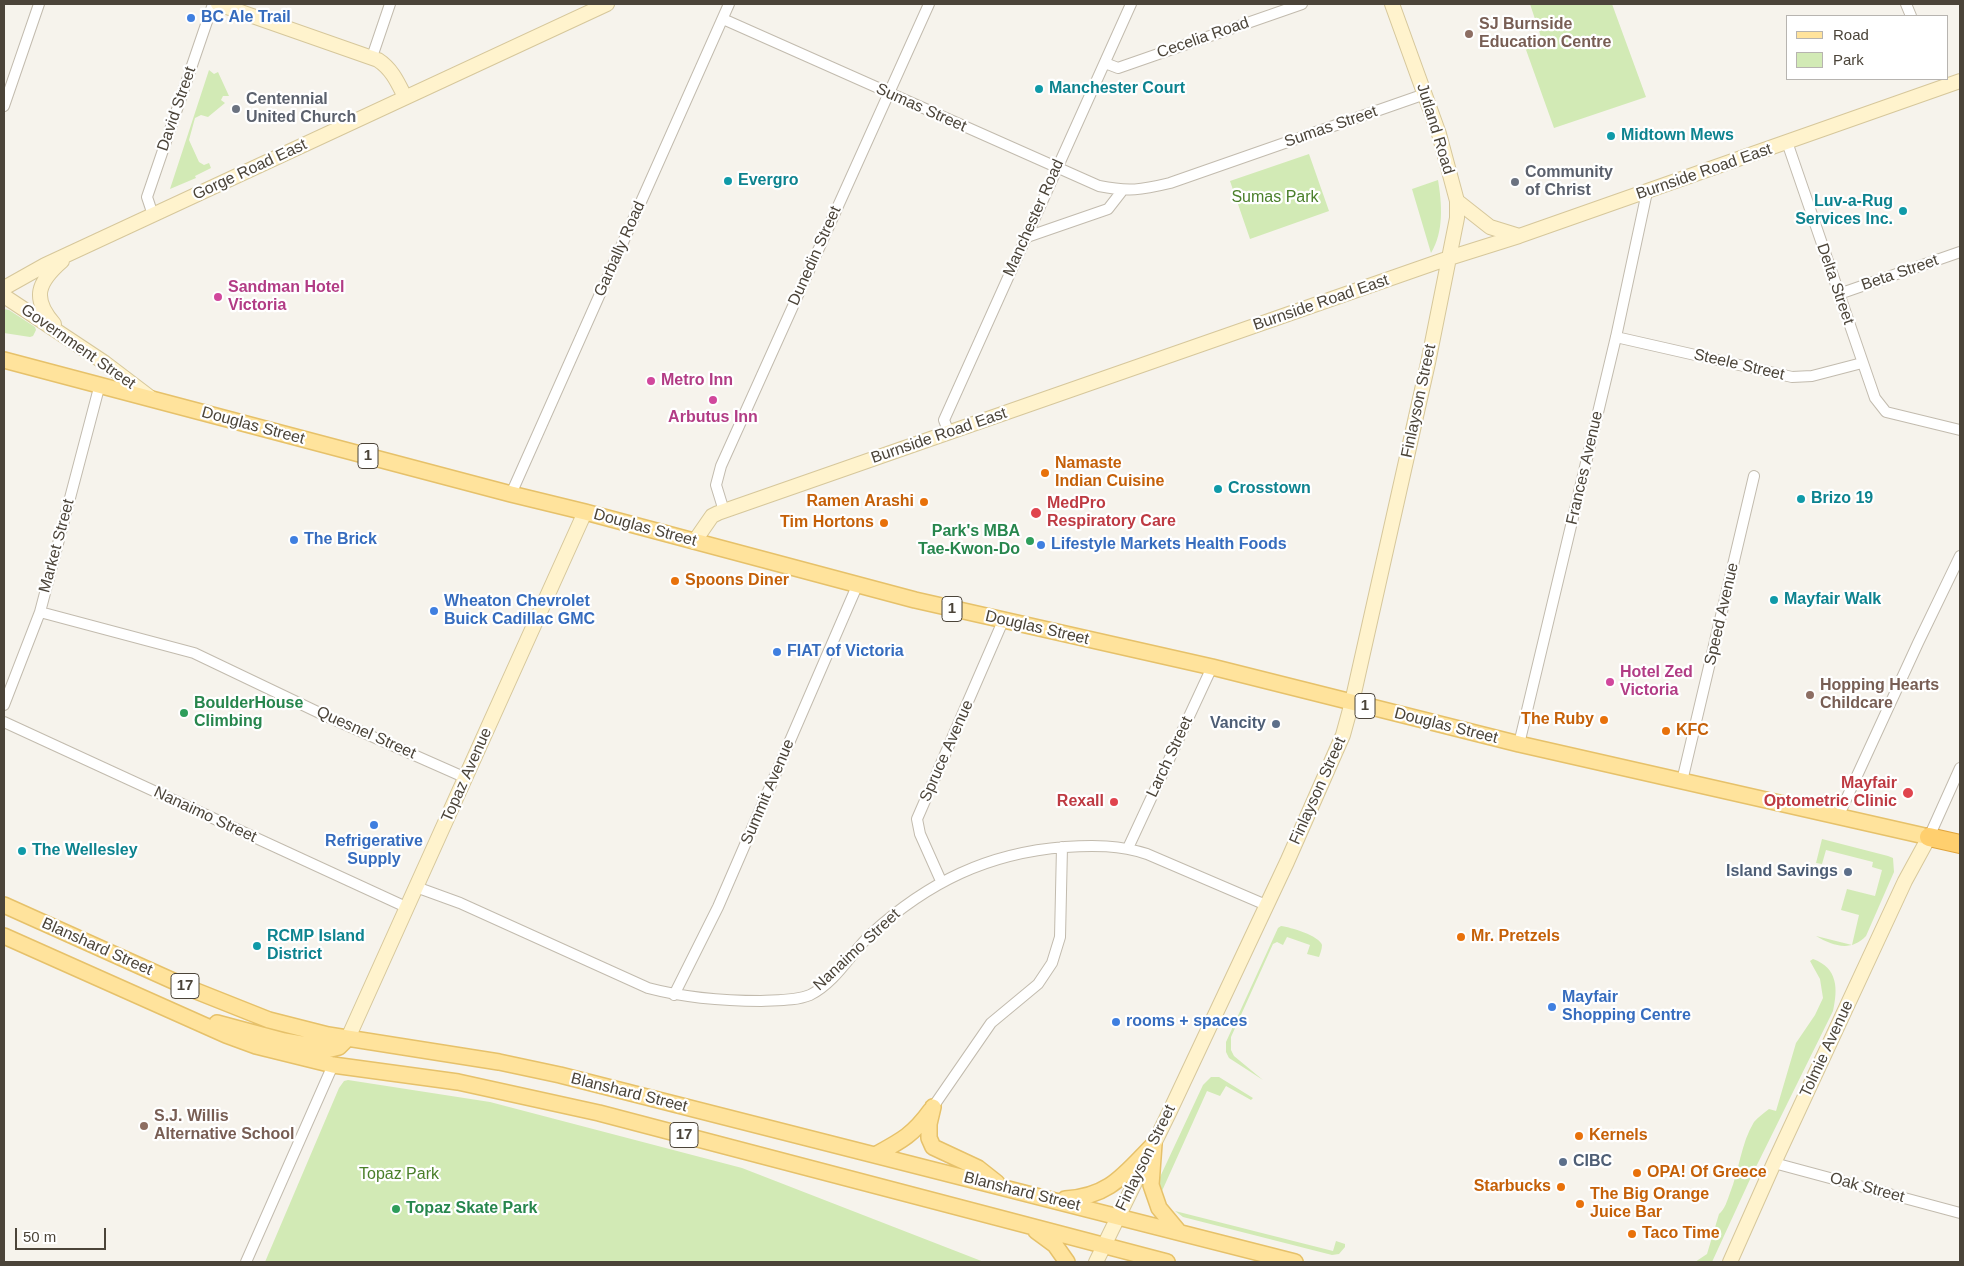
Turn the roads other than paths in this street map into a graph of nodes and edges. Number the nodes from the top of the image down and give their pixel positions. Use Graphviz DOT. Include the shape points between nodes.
graph roads {
  1 [pos="39,4"];
  2 [pos="213,4"];
  3 [pos="218,4"];
  4 [pos="390,4"];
  5 [pos="607,4"];
  6 [pos="729,4"];
  7 [pos="929,4"];
  8 [pos="1131,4"];
  9 [pos="1302,4"];
  10 [pos="1392,4"];
  11 [pos="723,19"];
  12 [pos="372,57"];
  13 [pos="1105,63"];
  14 [pos="1960,81"];
  15 [pos="1935,84"];
  16 [pos="889,93"];
  17 [pos="1425,94"];
  18 [pos="405,97"];
  19 [pos="4,106"];
  20 [pos="1787,142"];
  21 [pos="1057,168"];
  22 [pos="1122,190"];
  23 [pos="1647,192"];
  24 [pos="1457,201"];
  25 [pos="153,215"];
  26 [pos="1519,236"];
  27 [pos="1024,238"];
  28 [pos="1960,252"];
  29 [pos="71,253"];
  30 [pos="1449,258"];
  31 [pos="4,288"];
  32 [pos="1839,294"];
  33 [pos="4,296"];
  34 [pos="63,334"];
  35 [pos="1616,337"];
  36 [pos="4,360"];
  37 [pos="1862,363"];
  38 [pos="100,384"];
  39 [pos="152,399"];
  40 [pos="1960,430"];
  41 [pos="949,433"];
  42 [pos="1754,476"];
  43 [pos="511,494"];
  44 [pos="724,511"];
  45 [pos="585,512"];
  46 [pos="694,542"];
  47 [pos="1960,556"];
  48 [pos="856,586"];
  49 [pos="40,612"];
  50 [pos="1003,621"];
  51 [pos="1212,667"];
  52 [pos="1352,702"];
  53 [pos="4,705"];
  54 [pos="4,722"];
  55 [pos="1519,744"];
  56 [pos="1960,768"];
  57 [pos="466,778"];
  58 [pos="1682,781"];
  59 [pos="1838,817"];
  60 [pos="1929,837"];
  61 [pos="1960,844"];
  62 [pos="1062,847"];
  63 [pos="1128,848"];
  64 [pos="941,882"];
  65 [pos="416,887"];
  66 [pos="4,905"];
  67 [pos="1266,905"];
  68 [pos="406,907"];
  69 [pos="4,936"];
  70 [pos="674,995"];
  71 [pos="179,1014"];
  72 [pos="348,1038"];
  73 [pos="333,1066"];
  74 [pos="933,1107"];
  75 [pos="1154,1144"];
  76 [pos="875,1155"];
  77 [pos="1774,1163"];
  78 [pos="1003,1186"];
  79 [pos="1052,1200"];
  80 [pos="1960,1213"];
  81 [pos="1118,1216"];
  82 [pos="1029,1226"];
  83 [pos="1179,1232"];
  84 [pos="1104,1245"];
  85 [pos="246,1262"];
  86 [pos="1067,1262"];
  87 [pos="1096,1262"];
  88 [pos="1167,1262"];
  89 [pos="1295,1262"];
  90 [pos="1730,1262"];
  1 -- 19 [label="street"];
  2 -- 25 [label="street, David Street" via="147,198"];
  3 -- 12 [label="main road"];
  4 -- 12 [label="street"];
  5 -- 18 [label="main road, Gorge Road East"];
  6 -- 11 [label="street, Garbally Road"];
  7 -- 16 [label="street, Dunedin Street"];
  8 -- 13 [label="street, Manchester Road"];
  9 -- 13 [label="street, Cecelia Road" via="1118,68"];
  10 -- 17 [label="main road, Jutland Road"];
  11 -- 16 [label="street, Sumas Street"];
  11 -- 43 [label="street, Garbally Road"];
  12 -- 18 [label="main road" via="387,67"];
  13 -- 21 [label="street, Manchester Road"];
  14 -- 15 [label="main road, Burnside Road East"];
  15 -- 20 [label="main road, Burnside Road East"];
  16 -- 21 [label="street, Sumas Street"];
  16 -- 44 [label="street, Dunedin Street" via="721,466 716,485"];
  17 -- 22 [label="street, Sumas Street" via="1170,183 1142,190"];
  17 -- 24 [label="main road, Jutland Road" via="1440,134"];
  18 -- 25 [label="main road, Gorge Road East"];
  20 -- 23 [label="main road, Burnside Road East"];
  20 -- 32 [label="street, Delta Street"];
  21 -- 22 [label="street, Sumas Street" via="1100,186"];
  21 -- 27 [label="street, Manchester Road"];
  22 -- 27 [label="street" via="1108,209"];
  23 -- 26 [label="main road, Burnside Road East"];
  23 -- 35 [label="street, Frances Avenue"];
  24 -- 26 [label="main road" via="1490,227"];
  24 -- 30 [label="main road, Jutland Road"];
  25 -- 29 [label="main road, Gorge Road East"];
  26 -- 30 [label="main road, Burnside Road East"];
  27 -- 41 [label="street, Manchester Road" via="944,420"];
  28 -- 32 [label="street, Beta Street"];
  29 -- 31 [label="main road, Gorge Road East"];
  29 -- 34 [label="main road" via="44,278 40,289 45,314"];
  30 -- 41 [label="main road, Burnside Road East"];
  30 -- 52 [label="main road, Finlayson Street"];
  32 -- 37 [label="street, Delta Street"];
  33 -- 34 [label="main road, Government Street"];
  34 -- 39 [label="main road, Government Street"];
  35 -- 37 [label="street, Steele Street" via="1792,377 1812,376"];
  35 -- 55 [label="street, Frances Avenue"];
  36 -- 38 [label="main road, Douglas Street / 1"];
  37 -- 40 [label="street, Delta Street" via="1875,398 1886,412"];
  38 -- 39 [label="main road, Douglas Street / 1"];
  38 -- 49 [label="street, Market Street"];
  39 -- 43 [label="main road, Douglas Street / 1"];
  41 -- 44 [label="main road, Burnside Road East"];
  42 -- 58 [label="street, Speed Avenue"];
  43 -- 45 [label="main road, Douglas Street / 1"];
  44 -- 46 [label="main road, Burnside Road East" via="712,516"];
  45 -- 46 [label="main road, Douglas Street / 1"];
  45 -- 57 [label="main road, Topaz Avenue"];
  46 -- 48 [label="main road, Douglas Street / 1"];
  47 -- 59 [label="street"];
  48 -- 50 [label="main road, Douglas Street / 1"];
  48 -- 70 [label="street, Summit Avenue" via="718,907"];
  49 -- 53 [label="street, Market Street"];
  49 -- 57 [label="street, Quesnel Street" via="194,653"];
  50 -- 51 [label="main road, Douglas Street / 1"];
  50 -- 64 [label="street, Spruce Avenue" via="917,819 920,834"];
  51 -- 52 [label="main road, Douglas Street / 1"];
  51 -- 63 [label="street, Larch Street"];
  52 -- 55 [label="main road, Douglas Street / 1"];
  52 -- 67 [label="main road, Finlayson Street" via="1343,735"];
  54 -- 68 [label="street, Nanaimo Street"];
  55 -- 58 [label="main road, Douglas Street / 1"];
  56 -- 60 [label="street"];
  57 -- 65 [label="main road, Topaz Avenue"];
  58 -- 59 [label="main road, Douglas Street / 1"];
  59 -- 60 [label="main road, Douglas Street / 1"];
  60 -- 61 [label="highway, Douglas Street / 1"];
  60 -- 77 [label="main road, Tolmie Avenue" via="1905,881"];
  62 -- 63 [label="street, Nanaimo Street"];
  62 -- 64 [label="street, Nanaimo Street" via="1029,850 981,863"];
  62 -- 74 [label="street" via="1060,936 1052,963 1038,984 991,1023"];
  63 -- 67 [label="street, Nanaimo Street"];
  64 -- 70 [label="street, Nanaimo Street" via="896,911 823,986 808,995 784,1000 733,1001"];
  65 -- 68 [label="main road, Topaz Avenue"];
  65 -- 70 [label="street, Nanaimo Street" via="460,903 634,983"];
  66 -- 72 [label="main road, Blanshard Street / 17" via="238,1009 300,1029"];
  67 -- 75 [label="main road, Finlayson Street"];
  68 -- 72 [label="main road, Topaz Avenue"];
  69 -- 71 [label="main road, Blanshard Street / 17"];
  71 -- 72 [label="main road" via="284,1041 332,1049"];
  71 -- 73 [label="main road, Blanshard Street / 17" via="256,1046"];
  72 -- 76 [label="main road, Blanshard Street / 17" via="490,1060 560,1075"];
  73 -- 82 [label="main road, Blanshard Street / 17" via="458,1082 520,1094"];
  73 -- 85 [label="street"];
  74 -- 76 [label="main road" via="908,1137"];
  74 -- 78 [label="main road" via="929,1138 933,1147 978,1168"];
  75 -- 79 [label="main road" via="1102,1192 1077,1199"];
  75 -- 81 [label="main road, Finlayson Street"];
  75 -- 83 [label="main road" via="1151,1186 1159,1208"];
  76 -- 78 [label="main road, Blanshard Street / 17"];
  77 -- 80 [label="street, Oak Street"];
  77 -- 90 [label="main road, Tolmie Avenue"];
  78 -- 79 [label="main road, Blanshard Street / 17"];
  79 -- 81 [label="main road, Blanshard Street / 17"];
  81 -- 83 [label="main road, Blanshard Street / 17"];
  81 -- 84 [label="main road, Finlayson Street"];
  82 -- 84 [label="main road, Blanshard Street / 17"];
  82 -- 86 [label="main road" via="1055,1245"];
  83 -- 89 [label="main road, Blanshard Street / 17"];
  84 -- 87 [label="main road, Finlayson Street"];
  84 -- 88 [label="main road, Blanshard Street / 17"];
}
